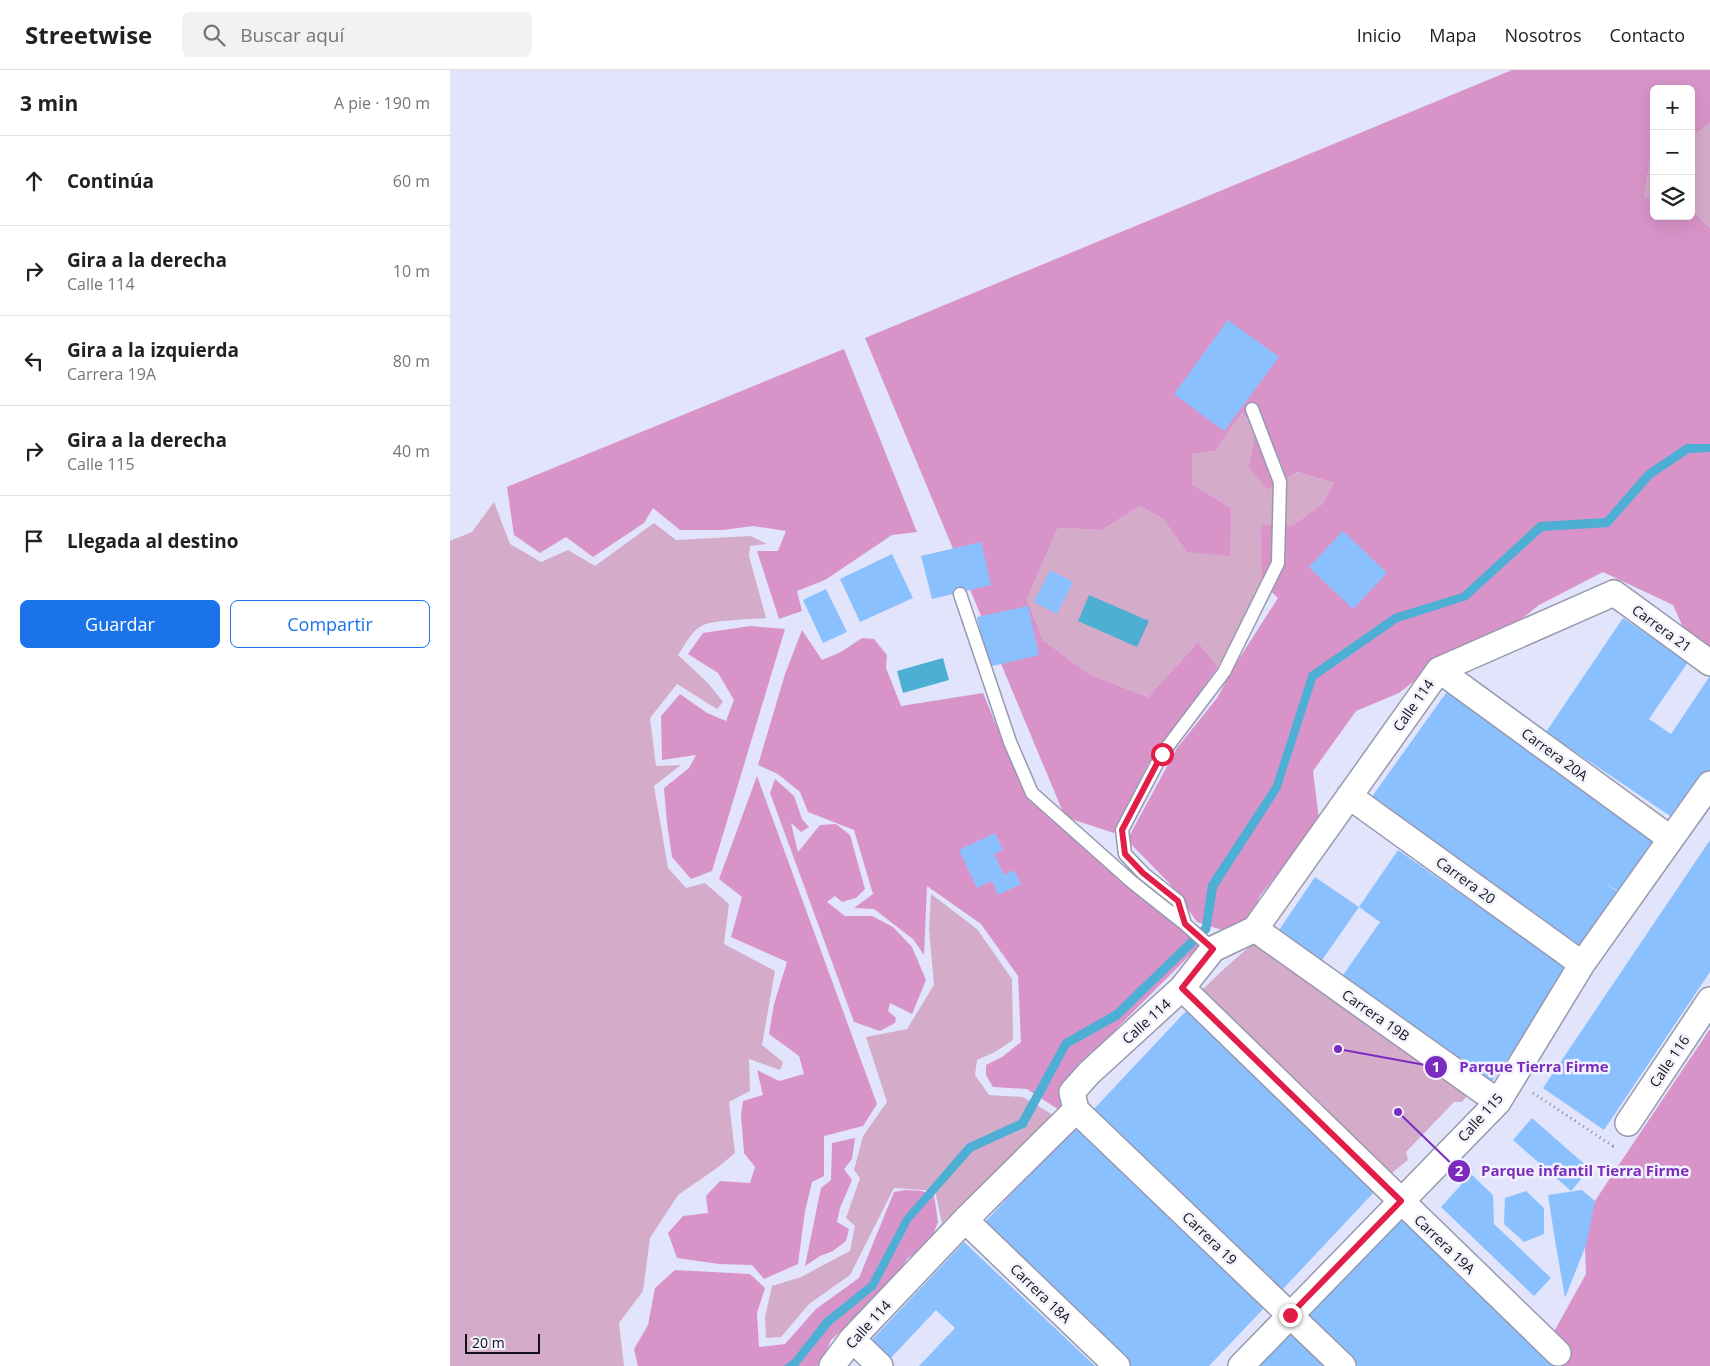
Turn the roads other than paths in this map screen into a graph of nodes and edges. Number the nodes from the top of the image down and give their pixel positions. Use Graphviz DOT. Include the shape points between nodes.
graph roads {
  1 [pos="1252,409"];
  2 [pos="1614,593"];
  3 [pos="960,594"];
  4 [pos="1710,663"];
  5 [pos="1438,670"];
  6 [pos="1709,787"];
  7 [pos="1349,796"];
  8 [pos="1671,838"];
  9 [pos="1185,924"];
  10 [pos="1255,929"];
  11 [pos="1213,949"];
  12 [pos="1582,964"];
  13 [pos="1182,988"];
  14 [pos="1710,1000"];
  15 [pos="1498,1102"];
  16 [pos="1076,1110"];
  17 [pos="1628,1123"];
  18 [pos="1401,1201"];
  19 [pos="965,1220"];
  20 [pos="1290,1315"];
  21 [pos="852,1339"];
  22 [pos="1558,1353"];
  23 [pos="832,1366"];
  24 [pos="880,1366"];
  25 [pos="1117,1366"];
  26 [pos="1241,1366"];
  27 [pos="1343,1366"];
  1 -- 9 [label="lane" via="1280,482 1278,563 1224,672 1162,754 1122,830 1125,854 1178,901"];
  2 -- 4 [label="street, Carrera 21"];
  2 -- 5 [label="street, Calle 114"];
  3 -- 9 [label="lane" via="1010,742 1032,793 1132,882"];
  5 -- 7 [label="street, Calle 114"];
  5 -- 8 [label="street, Carrera 20A"];
  6 -- 8 [label="street, Calle 115"];
  7 -- 10 [label="street, Calle 114"];
  7 -- 12 [label="street, Carrera 20"];
  8 -- 12 [label="street, Calle 115"];
  9 -- 11 [label="lane"];
  10 -- 11 [label="street, Calle 114"];
  10 -- 15 [label="street, Carrera 19B"];
  11 -- 13 [label="street, Calle 114"];
  12 -- 15 [label="street, Calle 115"];
  13 -- 16 [label="street, Calle 114" via="1072,1092"];
  13 -- 18 [label="street, Carrera 19A"];
  14 -- 17 [label="street, Calle 116"];
  15 -- 18 [label="street, Calle 115"];
  16 -- 19 [label="street, Calle 114"];
  16 -- 20 [label="street, Carrera 19"];
  18 -- 20 [label="street, Calle 115"];
  18 -- 22 [label="street, Carrera 19A"];
  19 -- 21 [label="street, Calle 114"];
  19 -- 25 [label="street, Carrera 18A"];
  20 -- 26 [label="street, Calle 115"];
  20 -- 27 [label="street, Carrera 19"];
  21 -- 23 [label="street, Calle 114"];
  21 -- 24 [label="street"];
}
